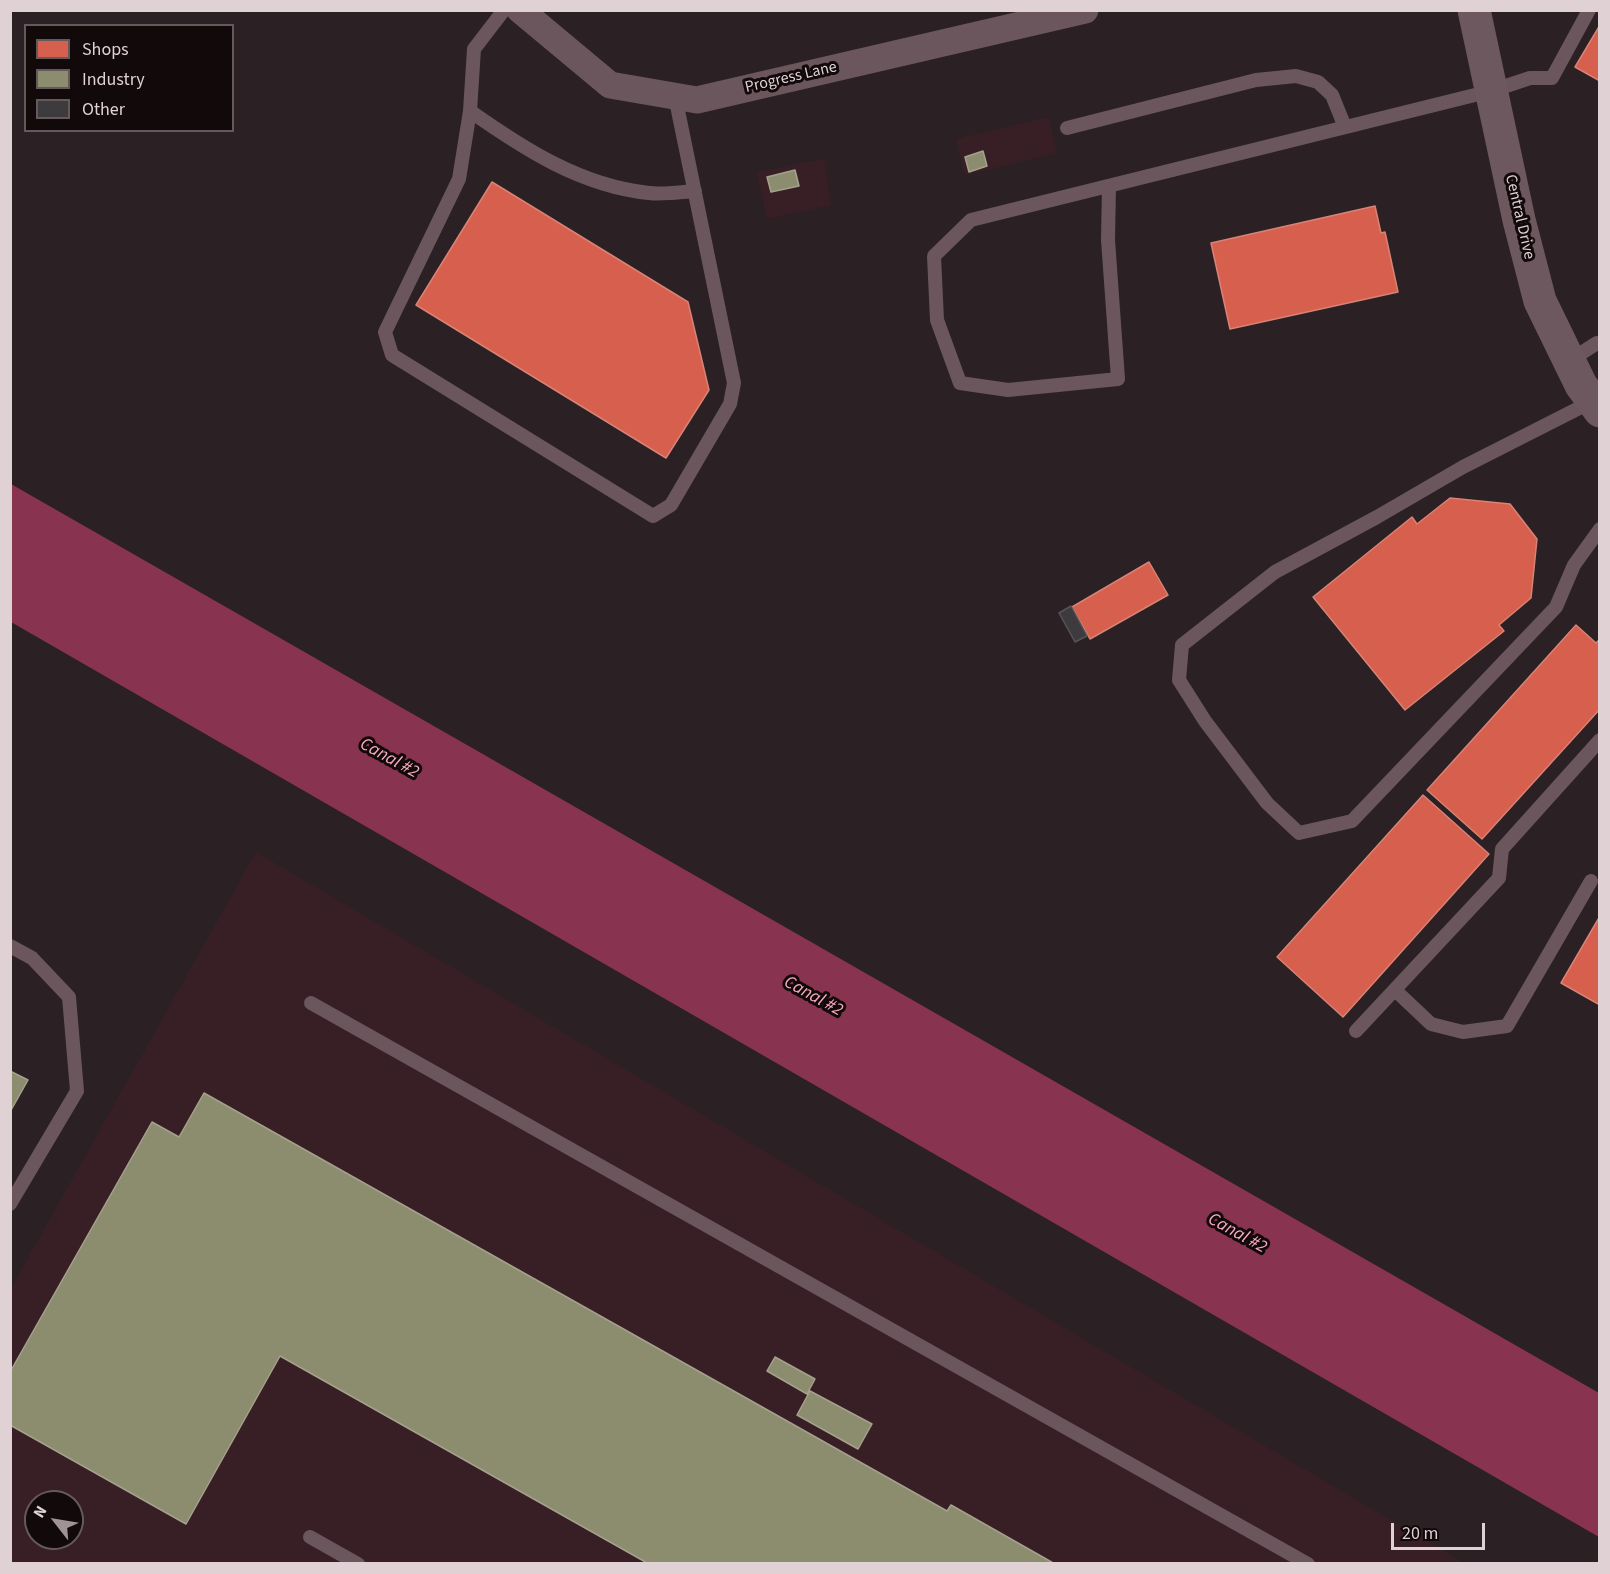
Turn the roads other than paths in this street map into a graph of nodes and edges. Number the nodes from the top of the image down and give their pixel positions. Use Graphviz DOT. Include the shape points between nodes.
graph roads {
  1 [pos="504,10"];
  2 [pos="520,10"];
  3 [pos="1085,10"];
  4 [pos="1474,10"];
  5 [pos="1589,10"];
  6 [pos="1491,91"];
  7 [pos="675,96"];
  8 [pos="470,111"];
  9 [pos="1345,127"];
  10 [pos="1067,128"];
  11 [pos="1109,186"];
  12 [pos="695,191"];
  13 [pos="1597,342"];
  14 [pos="1569,361"];
  15 [pos="1596,406"];
  16 [pos="1599,529"];
  17 [pos="1599,740"];
  18 [pos="1590,881"];
  19 [pos="10,946"];
  20 [pos="1395,990"];
  21 [pos="311,1003"];
  22 [pos="1356,1031"];
  23 [pos="10,1204"];
  24 [pos="310,1537"];
  25 [pos="358,1563"];
  26 [pos="1308,1563"];
  1 -- 8 [label="lane" via="474,49"];
  2 -- 7 [label="street, Progress Lane" via="610,85"];
  3 -- 7 [label="street, Progress Lane" via="698,100"];
  4 -- 6 [label="street, Central Drive"];
  5 -- 6 [label="lane" via="1552,78 1530,78"];
  6 -- 9 [label="lane"];
  6 -- 14 [label="street, Central Drive" via="1540,301"];
  7 -- 12 [label="lane"];
  8 -- 12 [label="lane" via="517,144 598,183 650,194"];
  8 -- 12 [label="lane" via="459,179 385,332 392,355 653,516 671,505 730,404 734,384"];
  9 -- 10 [label="lane" via="1332,95 1318,82 1296,76 1256,81"];
  9 -- 11 [label="lane"];
  11 -- 11 [label="lane" via="970,220 934,256 937,320 960,383 1008,390 1118,379 1108,240"];
  13 -- 14 [label="lane"];
  14 -- 15 [label="street, Central Drive"];
  15 -- 16 [label="lane" via="1464,467 1275,572 1182,645 1179,680 1267,803 1299,833 1352,821 1556,607 1574,565"];
  17 -- 20 [label="lane" via="1502,849 1498,878"];
  18 -- 20 [label="lane" via="1507,1026 1463,1032 1431,1024"];
  19 -- 23 [label="lane" via="32,958 69,997 77,1091"];
  20 -- 22 [label="lane"];
  21 -- 26 [label="lane"];
  24 -- 25 [label="lane"];
}
